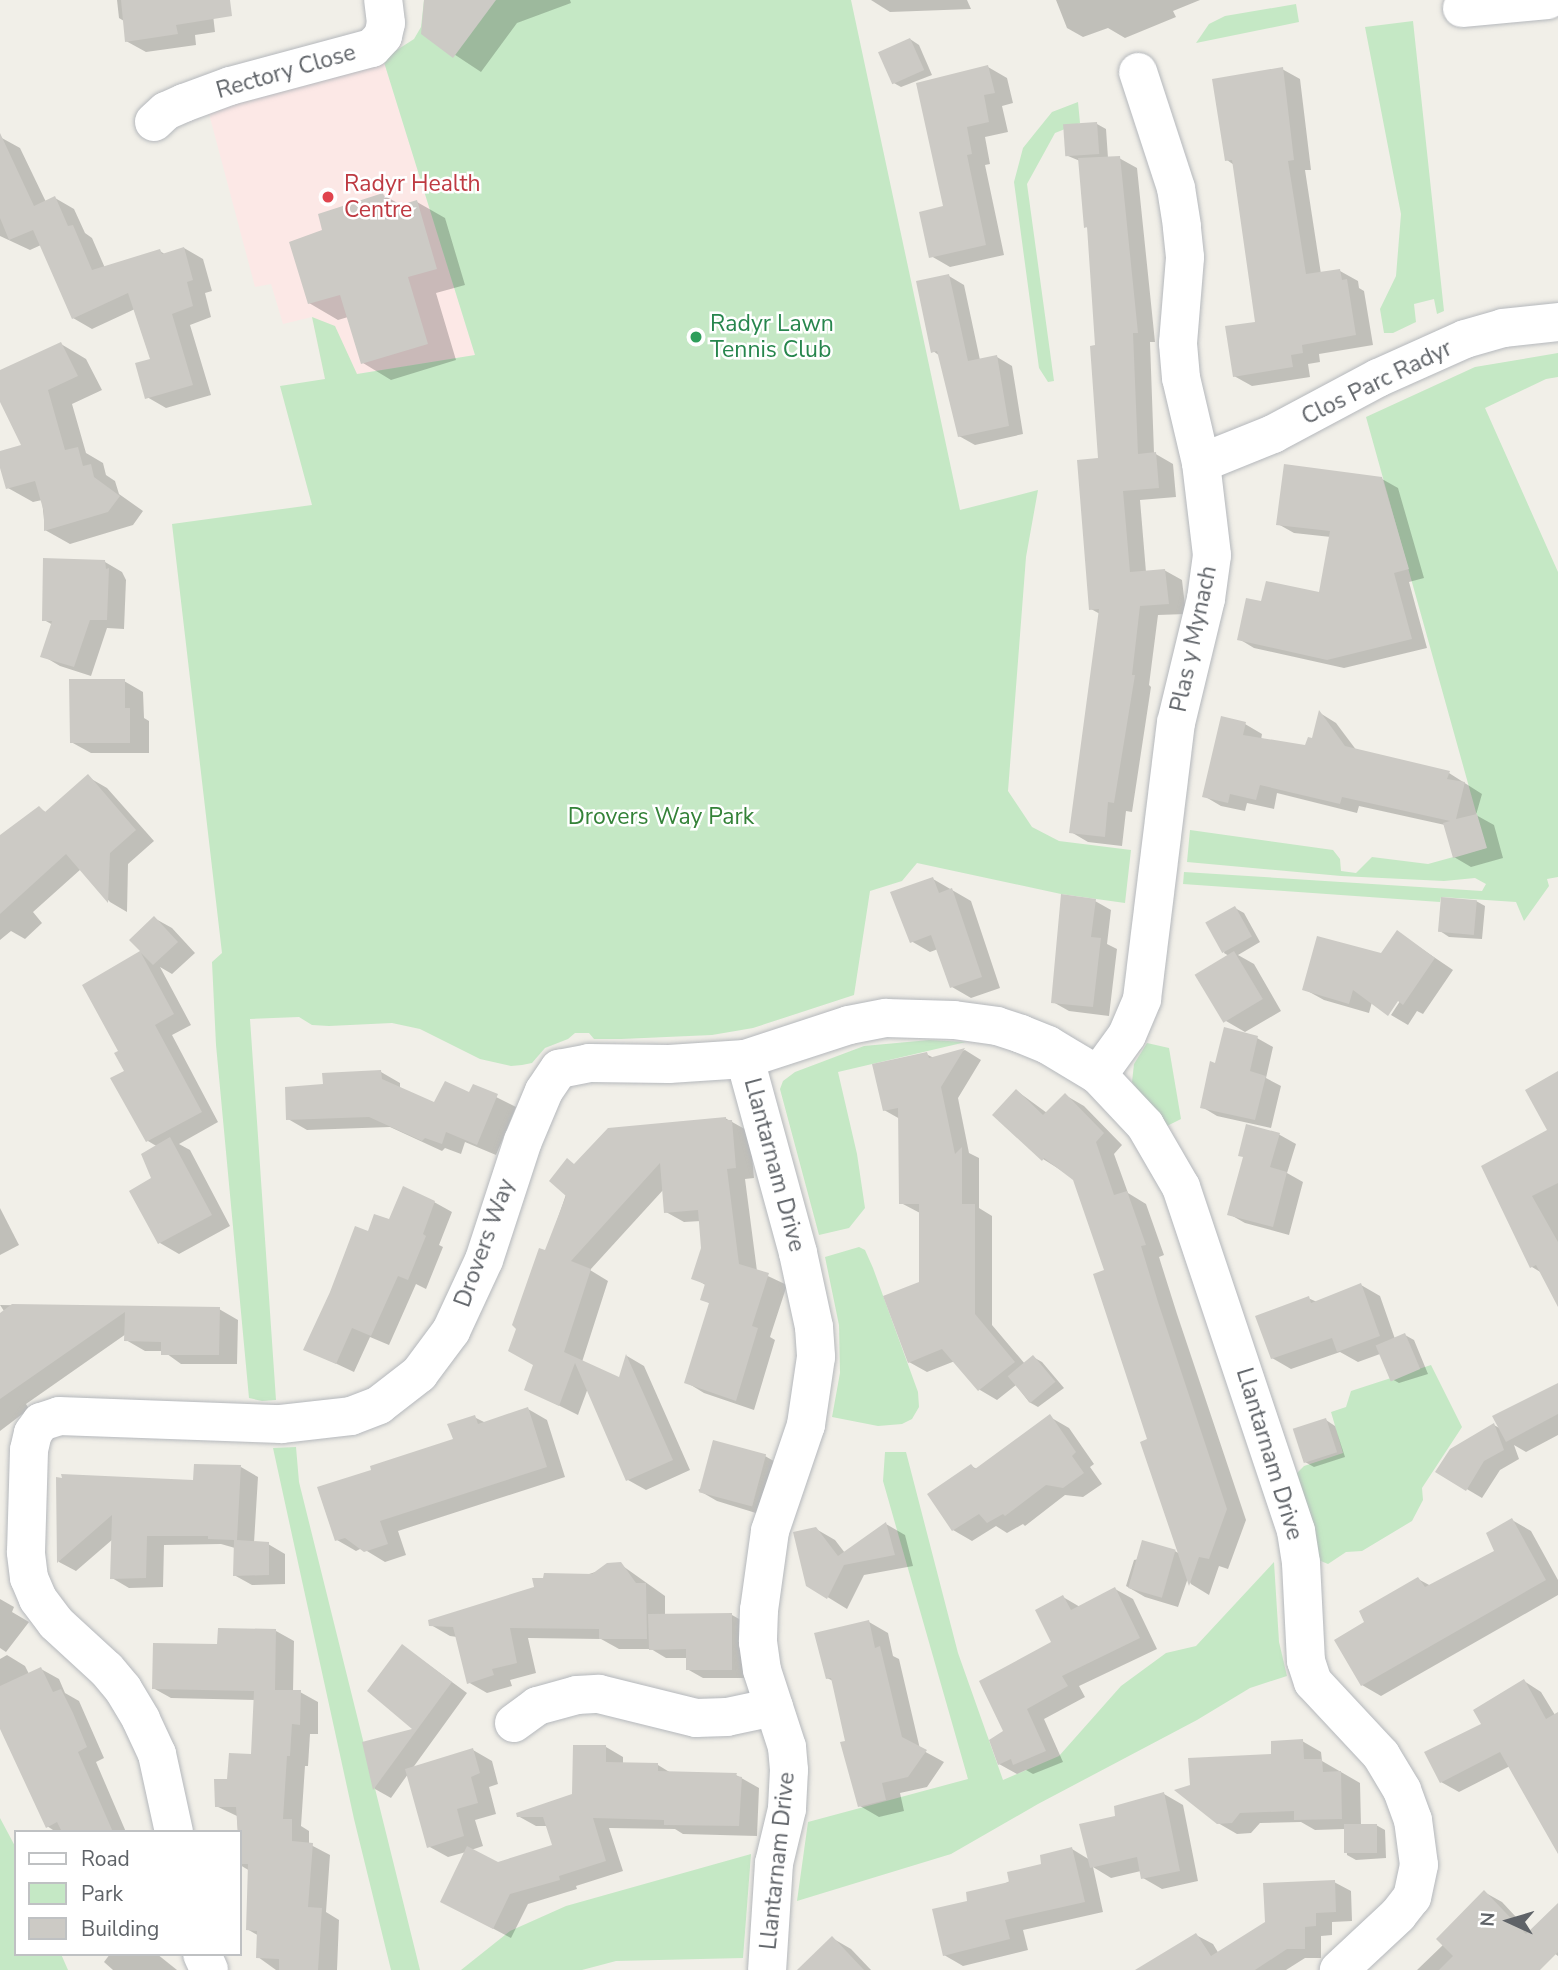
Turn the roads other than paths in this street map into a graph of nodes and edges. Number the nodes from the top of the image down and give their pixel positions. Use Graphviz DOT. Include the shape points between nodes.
graph roads {
  1 [pos="383,0"];
  2 [pos="1548,0"];
  3 [pos="1462,8"];
  4 [pos="1138,72"];
  5 [pos="154,122"];
  6 [pos="1558,322"];
  7 [pos="1201,463"];
  8 [pos="745,1059"];
  9 [pos="1098,1075"];
  10 [pos="774,1707"];
  11 [pos="514,1723"];
  12 [pos="174,1830"];
  13 [pos="767,1970"];
  14 [pos="1339,1970"];
  1 -- 5 [label="street, Rectory Close" via="386,23 383,36 372,48 230,86 174,107"];
  2 -- 3 [label="street"];
  4 -- 7 [label="street, Plas y Mynach" via="1176,188 1185,257 1178,343 1181,378"];
  6 -- 7 [label="street, Clos Parc Radyr" via="1503,328 1465,340 1378,378 1273,434"];
  7 -- 9 [label="street, Plas y Mynach" via="1212,555 1206,599 1175,723 1142,999 1127,1035"];
  8 -- 9 [label="street, Drovers Way" via="849,1025 915,1017 997,1026 1048,1045"];
  8 -- 10 [label="street, Llantarnam Drive" via="798,1253 816,1357 807,1425 770,1531 763,1572 758,1642"];
  8 -- 12 [label="street, Drovers Way" via="589,1063 559,1069 547,1084 523,1141 484,1260 450,1331 419,1374 379,1405 351,1416 281,1424 59,1416 41,1422 29,1450 29,1578 37,1599 56,1623 106,1669 141,1719 157,1754"];
  9 -- 14 [label="street, Llantarnam Drive" via="1145,1125 1181,1187 1196,1227 1296,1531 1306,1661 1313,1682 1381,1755 1402,1790 1413,1821 1419,1865 1412,1897"];
  10 -- 11 [label="street" via="696,1718 599,1694 577,1695 537,1706"];
  10 -- 13 [label="street, Llantarnam Drive" via="789,1770 787,1809 774,1863"];
}
